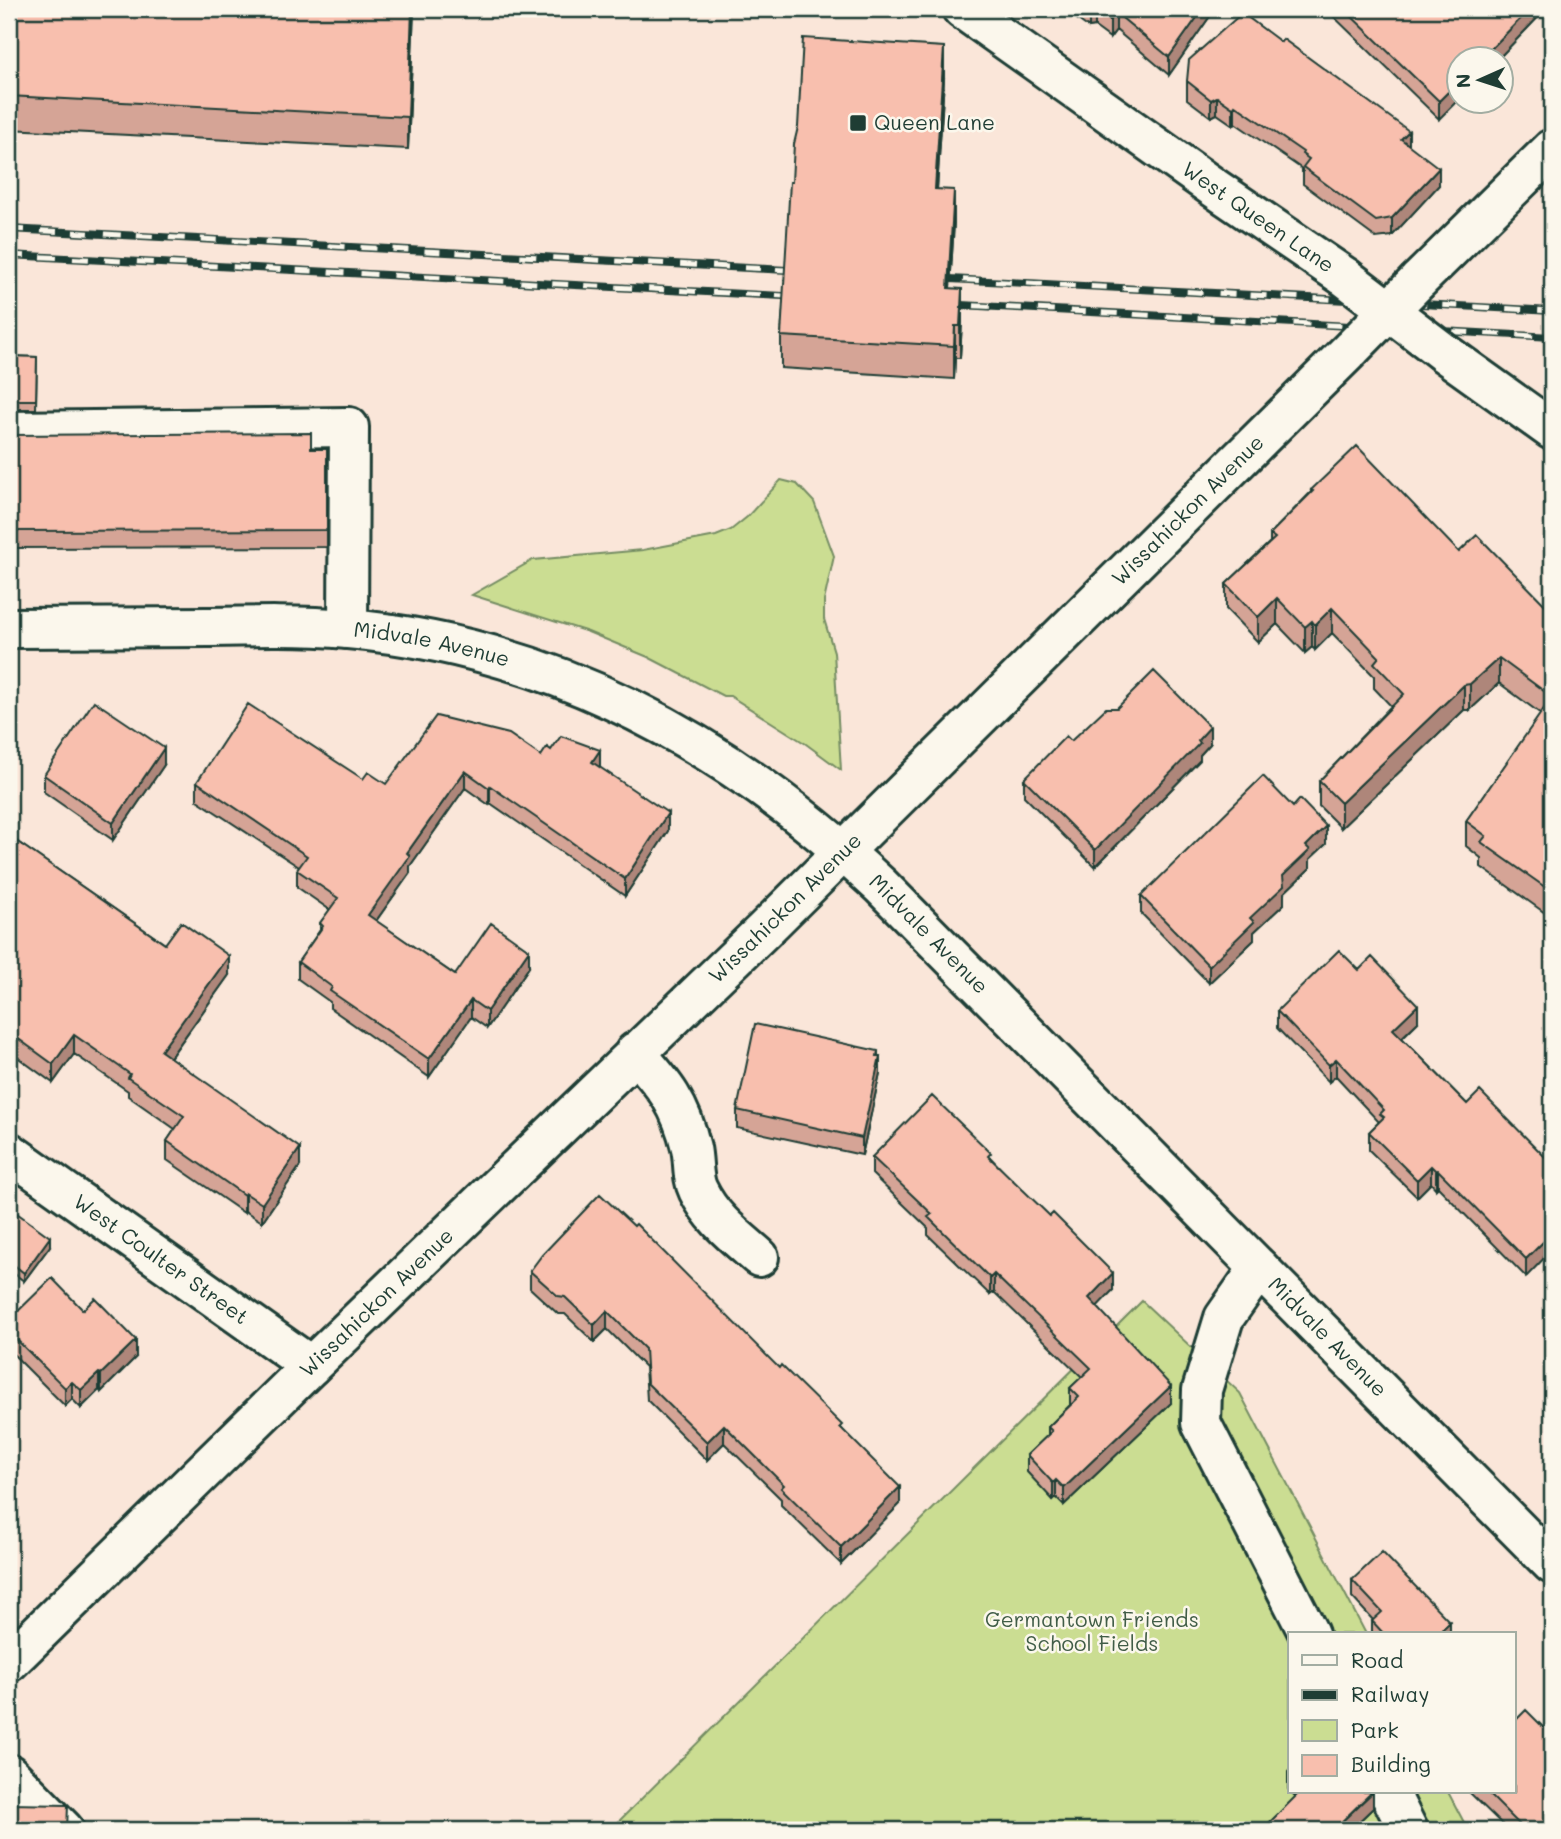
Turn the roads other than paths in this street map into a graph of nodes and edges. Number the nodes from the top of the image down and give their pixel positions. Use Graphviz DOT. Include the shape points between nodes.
graph roads {
  1 [pos="962,9"];
  2 [pos="1552,149"];
  3 [pos="1390,311"];
  4 [pos="1552,430"];
  5 [pos="9,431"];
  6 [pos="9,628"];
  7 [pos="348,629"];
  8 [pos="843,851"];
  9 [pos="635,1052"];
  10 [pos="9,1152"];
  11 [pos="759,1257"];
  12 [pos="1259,1268"];
  13 [pos="311,1366"];
  14 [pos="1552,1564"];
  15 [pos="1308,1632"];
  16 [pos="9,1661"];
  17 [pos="9,1774"];
  18 [pos="1389,1794"];
  19 [pos="64,1830"];
  20 [pos="1408,1830"];
  1 -- 3 [label="street, West Queen Lane, bridge"];
  2 -- 3 [label="street, Wissahickon Avenue, bridge"];
  3 -- 4 [label="street, West Queen Lane, bridge"];
  3 -- 8 [label="street, Wissahickon Avenue, bridge"];
  5 -- 7 [label="street" via="349,427"];
  6 -- 7 [label="street, Midvale Avenue"];
  7 -- 8 [label="street, Midvale Avenue" via="495,656 611,697 735,768"];
  8 -- 9 [label="street, Wissahickon Avenue"];
  8 -- 12 [label="street, Midvale Avenue"];
  9 -- 11 [label="street" via="664,1084 682,1115 696,1187 713,1216"];
  9 -- 13 [label="street, Wissahickon Avenue"];
  10 -- 13 [label="street, West Coulter Street"];
  12 -- 14 [label="street, Midvale Avenue"];
  12 -- 15 [label="street" via="1224,1318 1202,1390 1201,1423"];
  13 -- 16 [label="street, Wissahickon Avenue"];
  17 -- 19 [label="street"];
  18 -- 20 [label="street"];
}
